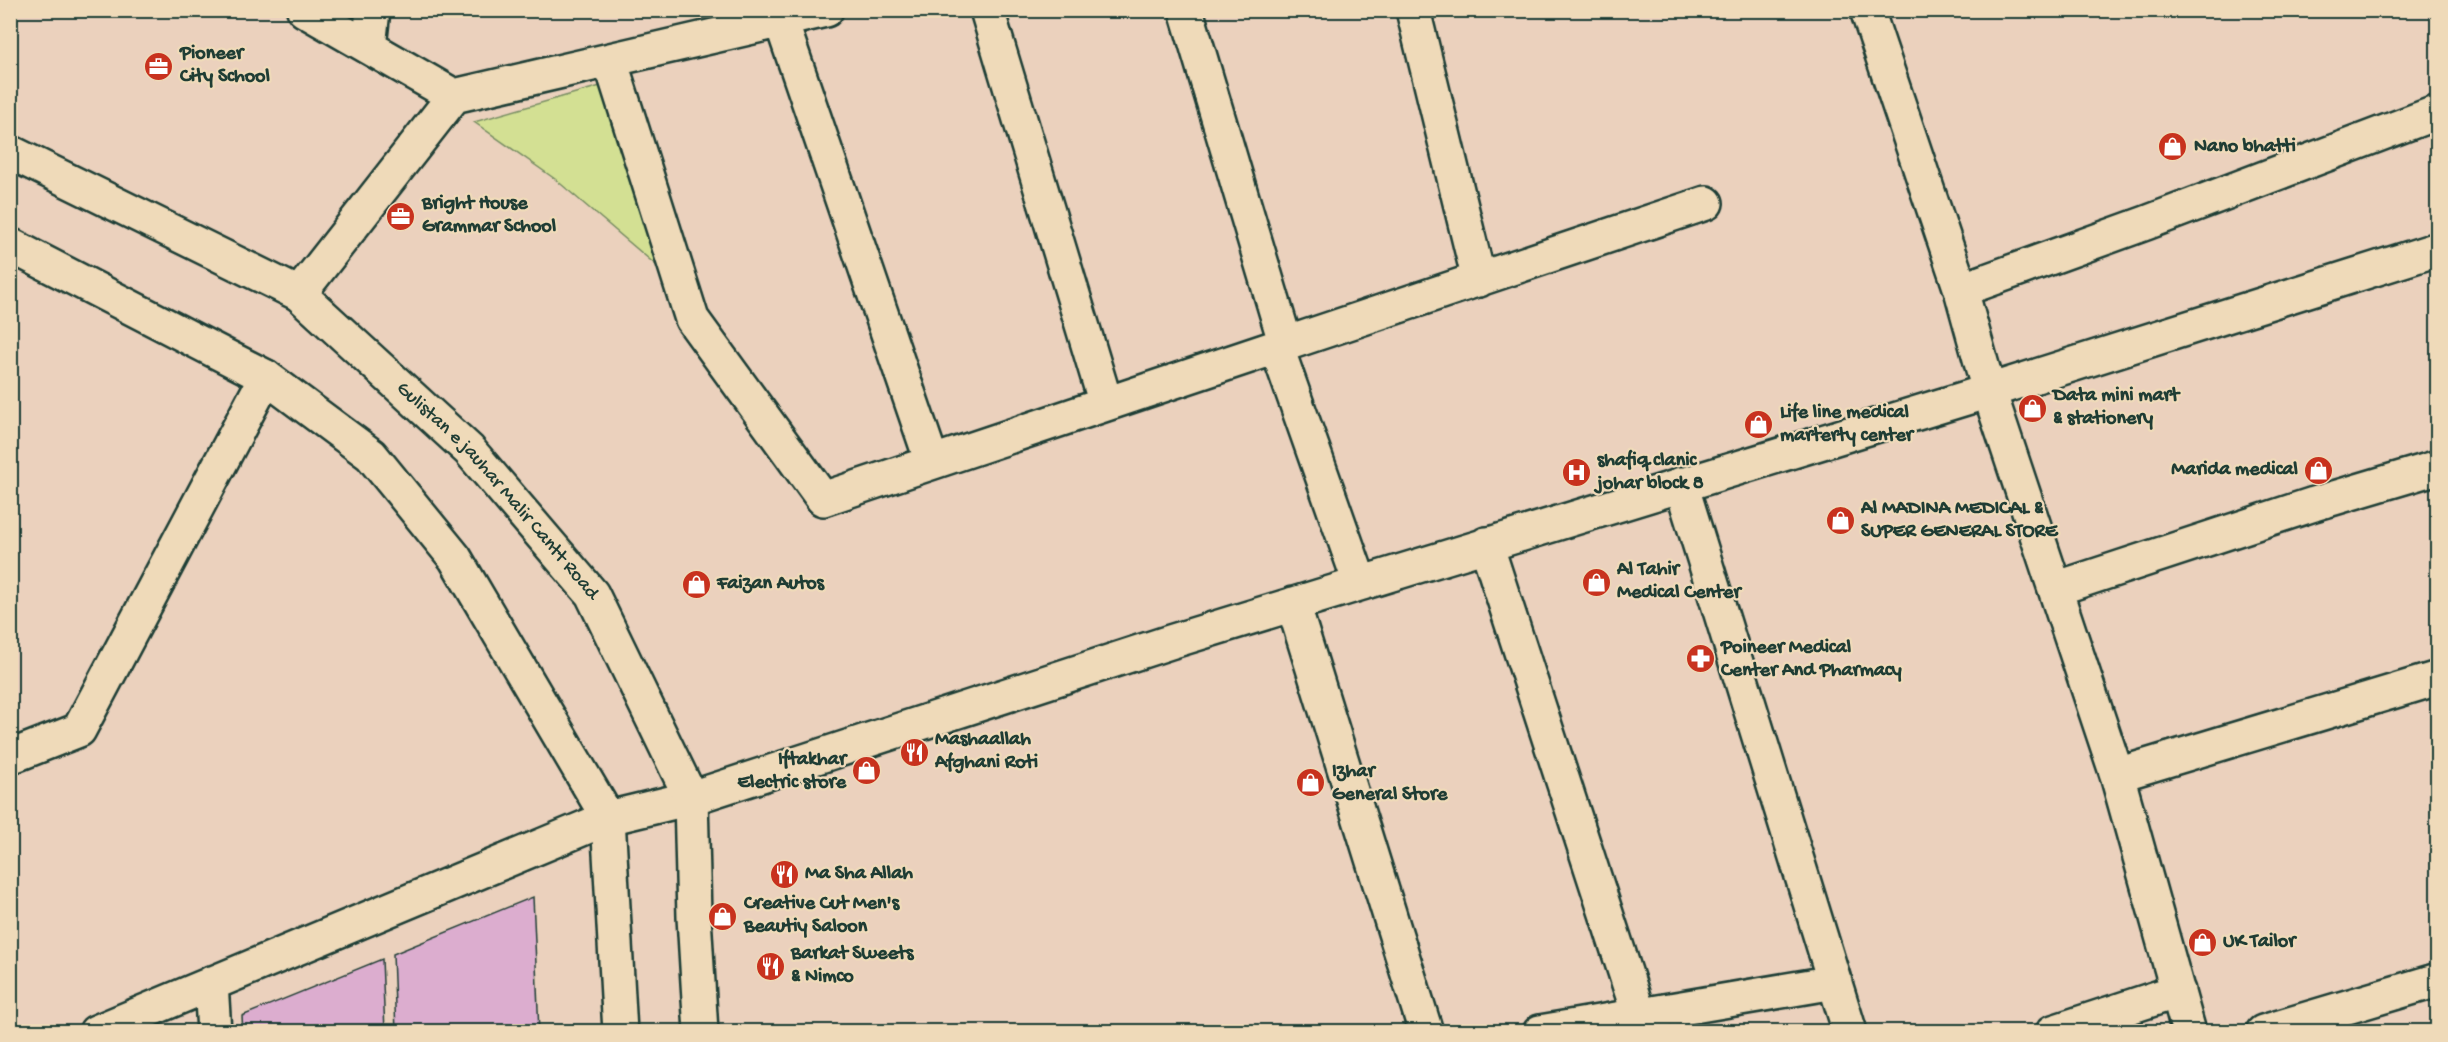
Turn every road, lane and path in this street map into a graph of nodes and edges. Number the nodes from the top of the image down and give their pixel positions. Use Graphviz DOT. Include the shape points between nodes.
graph roads {
  1 [pos="304,10"];
  2 [pos="373,10"];
  3 [pos="826,10"];
  4 [pos="987,10"];
  5 [pos="1185,10"];
  6 [pos="1413,10"];
  7 [pos="1867,10"];
  8 [pos="781,21"];
  9 [pos="369,47"];
  10 [pos="610,60"];
  11 [pos="454,96"];
  12 [pos="2438,112"];
  13 [pos="10,152"];
  14 [pos="1706,203"];
  15 [pos="10,245"];
  16 [pos="2438,249"];
  17 [pos="1479,280"];
  18 [pos="1961,290"];
  19 [pos="299,294"];
  20 [pos="1281,346"];
  21 [pos="266,377"];
  22 [pos="1989,391"];
  23 [pos="1106,404"];
  24 [pos="932,462"];
  25 [pos="2438,467"];
  26 [pos="1681,484"];
  27 [pos="1486,544"];
  28 [pos="1360,584"];
  29 [pos="2055,589"];
  30 [pos="1293,604"];
  31 [pos="2438,678"];
  32 [pos="10,757"];
  33 [pos="2117,775"];
  34 [pos="691,798"];
  35 [pos="608,818"];
  36 [pos="2438,980"];
  37 [pos="1835,982"];
  38 [pos="211,983"];
  39 [pos="2178,991"];
  40 [pos="1639,1015"];
  41 [pos="96,1032"];
  42 [pos="214,1032"];
  43 [pos="620,1032"];
  44 [pos="701,1032"];
  45 [pos="1426,1032"];
  46 [pos="1540,1032"];
  47 [pos="1850,1032"];
  48 [pos="2053,1032"];
  49 [pos="2189,1032"];
  50 [pos="2263,1032"];
  1 -- 9 [label="street"];
  2 -- 9 [label="street"];
  3 -- 8 [label="street"];
  4 -- 23 [label="street"];
  5 -- 20 [label="street"];
  6 -- 17 [label="street"];
  7 -- 18 [label="street"];
  8 -- 10 [label="street"];
  8 -- 24 [label="street"];
  9 -- 11 [label="street"];
  10 -- 11 [label="street"];
  10 -- 24 [label="street" via="692,319 823,499"];
  11 -- 19 [label="street"];
  12 -- 18 [label="street"];
  13 -- 19 [label="street, Gulistan e jauhar Malir Cantt Road"];
  14 -- 17 [label="street"];
  15 -- 21 [label="street"];
  16 -- 22 [label="street"];
  17 -- 20 [label="street"];
  18 -- 22 [label="street"];
  19 -- 34 [label="street, Gulistan e jauhar Malir Cantt Road" via="469,450 592,594"];
  20 -- 23 [label="street"];
  20 -- 28 [label="street"];
  21 -- 32 [label="street" via="79,730"];
  21 -- 35 [label="street" via="371,455 455,558"];
  22 -- 26 [label="street"];
  22 -- 29 [label="street"];
  23 -- 24 [label="street"];
  25 -- 29 [label="street"];
  26 -- 27 [label="street"];
  26 -- 37 [label="street"];
  27 -- 28 [label="street"];
  27 -- 40 [label="street"];
  28 -- 30 [label="street"];
  29 -- 33 [label="street"];
  30 -- 34 [label="street"];
  30 -- 45 [label="street"];
  31 -- 33 [label="street"];
  33 -- 39 [label="street"];
  34 -- 35 [label="street"];
  34 -- 44 [label="street, Gulistan e jauhar Malir Cantt Road"];
  35 -- 38 [label="street"];
  35 -- 43 [label="street"];
  36 -- 50 [label="street"];
  37 -- 40 [label="street"];
  37 -- 47 [label="street"];
  38 -- 41 [label="street"];
  38 -- 42 [label="street"];
  39 -- 48 [label="street"];
  39 -- 49 [label="street"];
  40 -- 46 [label="street"];
}
